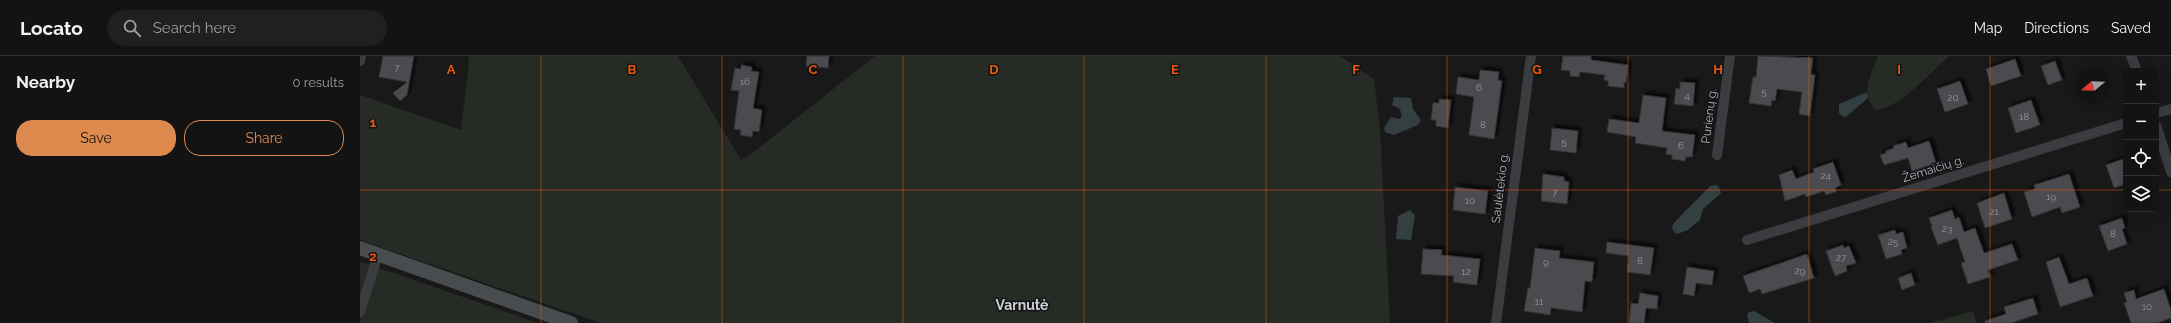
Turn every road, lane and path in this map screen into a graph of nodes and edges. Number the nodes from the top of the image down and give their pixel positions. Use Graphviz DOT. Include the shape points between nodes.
graph roads {
  1 [pos="361,56"];
  2 [pos="1530,56"];
  3 [pos="1730,56"];
  4 [pos="2131,56"];
  5 [pos="360,61"];
  6 [pos="2136,68"];
  7 [pos="2171,109"];
  8 [pos="2159,113"];
  9 [pos="2123,124"];
  10 [pos="2159,134"];
  11 [pos="1717,155"];
  12 [pos="2171,172"];
  13 [pos="1747,240"];
  14 [pos="360,248"];
  15 [pos="378,254"];
  16 [pos="360,312"];
  17 [pos="571,323"];
  18 [pos="1496,323"];
  1 -- 5 [label="street"];
  2 -- 18 [label="street, Saulėtekio g."];
  3 -- 11 [label="street, Purienų g."];
  4 -- 6 [label="street"];
  7 -- 8 [label="street"];
  9 -- 13 [label="street, Žemaičių g."];
  10 -- 12 [label="street"];
  14 -- 15 [label="main road"];
  15 -- 16 [label="street"];
  15 -- 17 [label="main road"];
}
